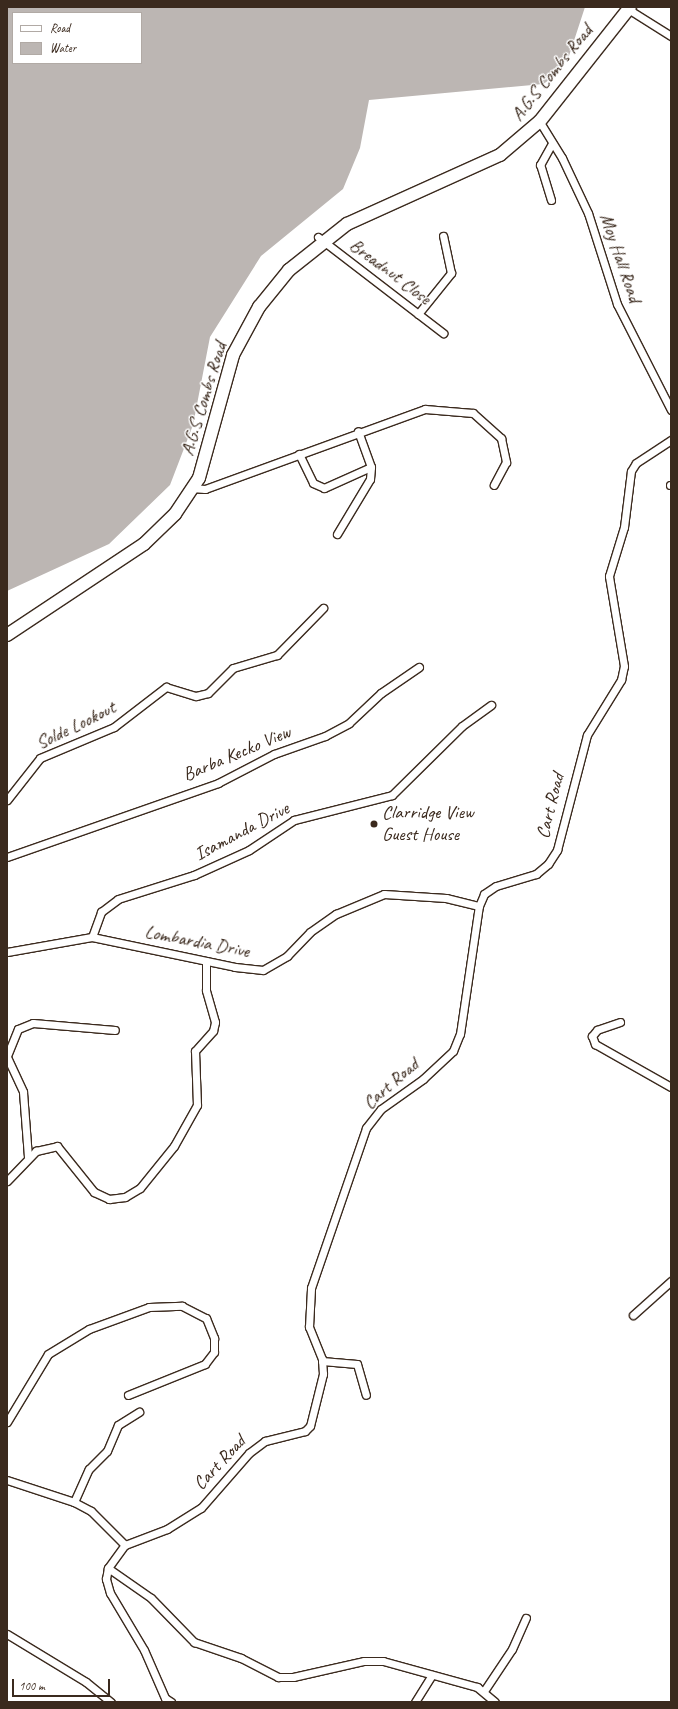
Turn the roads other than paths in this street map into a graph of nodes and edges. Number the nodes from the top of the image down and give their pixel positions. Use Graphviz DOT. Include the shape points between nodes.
graph roads {
  1 [pos="626,8"];
  2 [pos="671,36"];
  3 [pos="538,119"];
  4 [pos="552,143"];
  5 [pos="551,200"];
  6 [pos="443,236"];
  7 [pos="321,239"];
  8 [pos="418,314"];
  9 [pos="443,333"];
  10 [pos="671,410"];
  11 [pos="358,431"];
  12 [pos="671,440"];
  13 [pos="299,454"];
  14 [pos="371,467"];
  15 [pos="494,485"];
  16 [pos="190,488"];
  17 [pos="337,534"];
  18 [pos="323,608"];
  19 [pos="7,628"];
  20 [pos="7,635"];
  21 [pos="419,667"];
  22 [pos="491,705"];
  23 [pos="7,800"];
  24 [pos="7,857"];
  25 [pos="479,906"];
  26 [pos="92,937"];
  27 [pos="7,952"];
  28 [pos="206,961"];
  29 [pos="620,1022"];
  30 [pos="115,1030"];
  31 [pos="7,1056"];
  32 [pos="671,1087"];
  33 [pos="28,1157"];
  34 [pos="7,1181"];
  35 [pos="671,1281"];
  36 [pos="633,1315"];
  37 [pos="322,1361"];
  38 [pos="128,1394"];
  39 [pos="366,1395"];
  40 [pos="139,1412"];
  41 [pos="7,1422"];
  42 [pos="7,1480"];
  43 [pos="74,1502"];
  44 [pos="126,1545"];
  45 [pos="108,1568"];
  46 [pos="526,1618"];
  47 [pos="7,1634"];
  48 [pos="432,1675"];
  49 [pos="484,1691"];
  50 [pos="111,1702"];
  51 [pos="171,1702"];
  52 [pos="415,1702"];
  53 [pos="495,1702"];
  1 -- 2 [label="street"];
  1 -- 3 [label="main road, A.G.S Combs Road"];
  1 -- 3 [label="main road, A.G.S Combs Road" via="611,19"];
  3 -- 4 [label="street, Moy Hall Road"];
  3 -- 7 [label="main road, A.G.S Combs Road" via="500,155 475,169 363,216"];
  4 -- 5 [label="street" via="540,165"];
  4 -- 10 [label="street, Moy Hall Road" via="588,213 617,304"];
  6 -- 8 [label="street" via="451,273"];
  7 -- 8 [label="street, Breadnut Close"];
  7 -- 16 [label="main road, A.G.S Combs Road" via="273,287 244,333 224,380 210,446"];
  8 -- 9 [label="street, Breadnut Close"];
  11 -- 13 [label="street"];
  11 -- 14 [label="street"];
  11 -- 15 [label="street" via="424,409 473,414 501,438 506,448 506,462"];
  12 -- 25 [label="street, Cart Road" via="636,462 631,471 624,527 609,576 624,666 621,680 587,736 557,850 548,864 536,874 496,886 484,894"];
  13 -- 14 [label="street" via="313,482 324,488"];
  13 -- 16 [label="street" via="205,489"];
  14 -- 17 [label="street" via="370,478"];
  16 -- 19 [label="main road, A.G.S Combs Road" via="171,511 142,538"];
  16 -- 20 [label="main road, A.G.S Combs Road" via="175,514 144,544"];
  18 -- 23 [label="street, Solde Lookout" via="277,655 233,668 208,693 196,696 166,688 114,727 40,758"];
  21 -- 24 [label="street, Barba Kecko View" via="381,692 349,723 325,736 274,754 218,783"];
  22 -- 26 [label="street, Isamanda Drive" via="462,726 392,795 294,820 249,850 201,872 118,899 101,912"];
  25 -- 28 [label="street, Lombardia Drive" via="446,898 384,894 336,914 310,932 287,956 263,970"];
  25 -- 37 [label="street, Cart Road" via="460,1034 453,1051 423,1079 381,1109 366,1128 311,1288 309,1327"];
  26 -- 27 [label="street, Lombardia Drive"];
  26 -- 28 [label="street, Lombardia Drive"];
  28 -- 33 [label="street" via="206,990 215,1022 213,1030 195,1051 197,1105 174,1146 140,1188 125,1197 109,1199 94,1192 57,1146"];
  29 -- 32 [label="street" via="597,1030 592,1036 595,1044"];
  30 -- 31 [label="street" via="33,1023 18,1029"];
  31 -- 33 [label="street" via="23,1092"];
  33 -- 34 [label="street"];
  35 -- 36 [label="street"];
  37 -- 39 [label="street" via="357,1364"];
  37 -- 44 [label="street, Cart Road" via="312,1419 305,1431 265,1440 249,1453 201,1508 167,1529"];
  38 -- 41 [label="street" via="206,1364 214,1352 214,1338 206,1318 182,1306 148,1307 89,1328 48,1354"];
  40 -- 43 [label="street" via="118,1425 107,1451 89,1469"];
  42 -- 43 [label="street"];
  43 -- 44 [label="street" via="91,1511"];
  44 -- 45 [label="street"];
  45 -- 48 [label="street" via="151,1598 194,1642 241,1658 278,1677 293,1678 364,1661 396,1664"];
  45 -- 51 [label="street" via="106,1580 110,1593 144,1650 165,1698"];
  46 -- 49 [label="street" via="512,1650"];
  47 -- 50 [label="street" via="86,1682"];
  48 -- 49 [label="street"];
  48 -- 52 [label="street"];
  49 -- 53 [label="street"];
}
